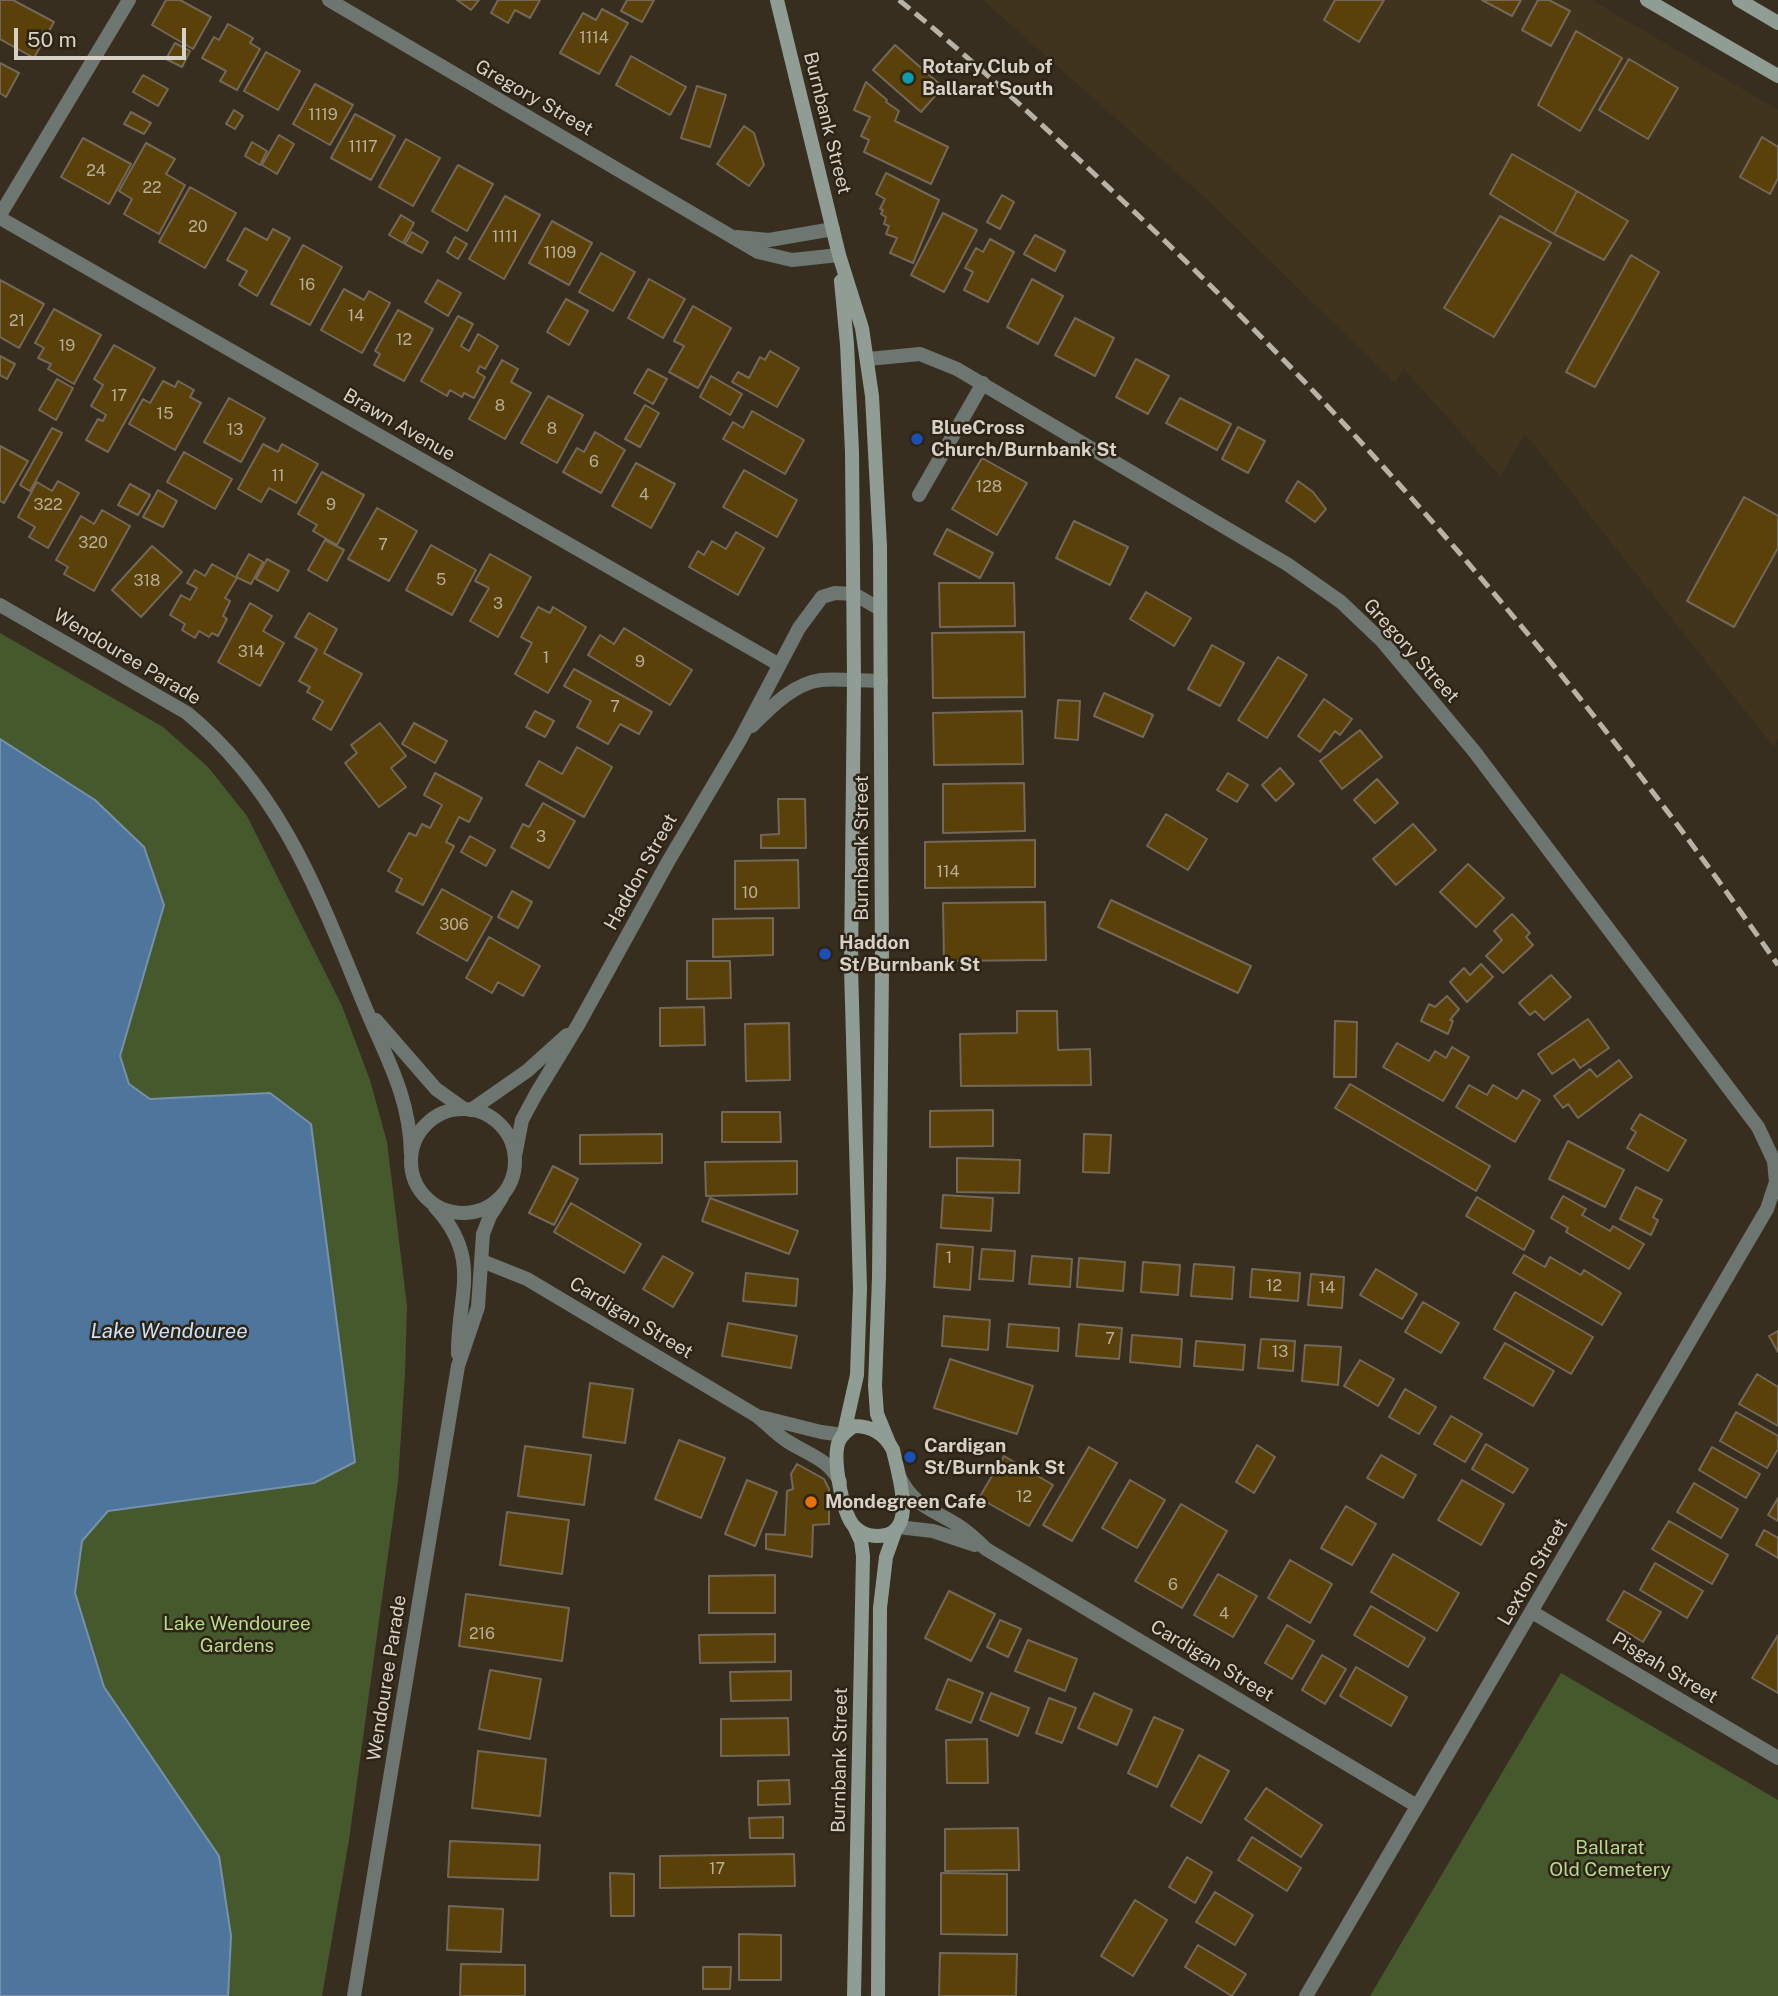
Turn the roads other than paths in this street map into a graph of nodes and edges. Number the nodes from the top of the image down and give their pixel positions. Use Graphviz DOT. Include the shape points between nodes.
graph roads {
  1 [pos="129,0"];
  2 [pos="329,0"];
  3 [pos="777,0"];
  4 [pos="1647,0"];
  5 [pos="1739,0"];
  6 [pos="1778,23"];
  7 [pos="1778,76"];
  8 [pos="0,217"];
  9 [pos="833,229"];
  10 [pos="719,230"];
  11 [pos="839,255"];
  12 [pos="868,359"];
  13 [pos="983,383"];
  14 [pos="919,495"];
  15 [pos="854,594"];
  16 [pos="0,605"];
  17 [pos="880,609"];
  18 [pos="778,664"];
  19 [pos="854,680"];
  20 [pos="881,681"];
  21 [pos="740,740"];
  22 [pos="366,1008"];
  23 [pos="578,1025"];
  24 [pos="467,1110"];
  25 [pos="411,1154"];
  26 [pos="515,1156"];
  27 [pos="1774,1161"];
  28 [pos="502,1197"];
  29 [pos="431,1202"];
  30 [pos="482,1261"];
  31 [pos="458,1366"];
  32 [pos="757,1416"];
  33 [pos="844,1434"];
  34 [pos="889,1443"];
  35 [pos="898,1473"];
  36 [pos="840,1482"];
  37 [pos="854,1526"];
  38 [pos="897,1528"];
  39 [pos="986,1549"];
  40 [pos="1532,1612"];
  41 [pos="1778,1758"];
  42 [pos="1417,1806"];
  43 [pos="354,1996"];
  44 [pos="854,1996"];
  45 [pos="878,1996"];
  46 [pos="1306,1996"];
  1 -- 8 [label="street"];
  2 -- 10 [label="street, Gregory Street"];
  3 -- 9 [label="main road, Burnbank Street"];
  4 -- 7 [label="main road"];
  5 -- 6 [label="main road"];
  8 -- 18 [label="street, Brawn Avenue"];
  9 -- 10 [label="street, Gregory Street" via="762,240 742,239"];
  9 -- 11 [label="main road, Burnbank Street"];
  10 -- 11 [label="street, Gregory Street" via="758,252 782,259"];
  11 -- 12 [label="main road, Burnbank Street"];
  11 -- 15 [label="main road, Burnbank Street" via="852,439"];
  12 -- 13 [label="street, Gregory Street" via="920,354"];
  12 -- 17 [label="main road, Burnbank Street" via="878,481"];
  13 -- 14 [label="street"];
  13 -- 27 [label="street, Gregory Street" via="1287,564 1363,622 1412,675 1541,839 1730,1088 1758,1127"];
  15 -- 17 [label="street"];
  15 -- 18 [label="street, Haddon Street" via="820,598"];
  15 -- 19 [label="main road, Burnbank Street"];
  16 -- 22 [label="street, Wendouree Parade" via="178,708 234,756 288,834"];
  17 -- 20 [label="main road, Burnbank Street"];
  18 -- 21 [label="street, Haddon Street"];
  19 -- 20 [label="street, Haddon Street"];
  19 -- 21 [label="street, Haddon Street" via="805,685 767,711"];
  19 -- 33 [label="main road, Burnbank Street" via="850,967 859,1330 857,1375"];
  20 -- 34 [label="main road, Burnbank Street" via="875,1385 877,1414"];
  21 -- 23 [label="street, Haddon Street"];
  22 -- 24 [label="street, Wendouree Parade" via="436,1089"];
  22 -- 25 [label="street, Wendouree Parade" via="406,1104"];
  23 -- 24 [label="street, Haddon Street" via="527,1071"];
  23 -- 26 [label="street, Haddon Street" via="522,1120"];
  24 -- 25 [label="street" via="435,1117 415,1140"];
  24 -- 26 [label="street" via="501,1125"];
  25 -- 29 [label="street" via="418,1189"];
  26 -- 28 [label="street" via="512,1178"];
  27 -- 40 [label="street, Lexton Street" via="1776,1182 1766,1209"];
  28 -- 29 [label="street" via="486,1209 467,1213 448,1211"];
  28 -- 30 [label="street, Wendouree Parade" via="486,1225"];
  29 -- 31 [label="street, Wendouree Parade" via="450,1226 464,1268"];
  30 -- 31 [label="street, Wendouree Parade" via="478,1307"];
  30 -- 32 [label="street, Cardigan Street" via="527,1279"];
  31 -- 43 [label="street, Wendouree Parade"];
  32 -- 33 [label="street, Cardigan Street"];
  32 -- 36 [label="street, Cardigan Street" via="830,1467"];
  33 -- 34 [label="main road" via="854,1426 864,1426 877,1430"];
  33 -- 36 [label="main road, Burnbank Street" via="837,1452"];
  34 -- 35 [label="main road, Burnbank Street"];
  35 -- 38 [label="main road, Burnbank Street" via="904,1506"];
  35 -- 39 [label="street, Cardigan Street" via="922,1506 959,1526"];
  36 -- 37 [label="main road, Burnbank Street" via="845,1510"];
  37 -- 38 [label="main road" via="872,1536"];
  37 -- 44 [label="main road, Burnbank Street" via="863,1556"];
  38 -- 39 [label="street, Cardigan Street" via="942,1533"];
  38 -- 45 [label="main road, Burnbank Street" via="886,1557 880,1608"];
  39 -- 42 [label="street, Cardigan Street"];
  40 -- 41 [label="street, Pisgah Street"];
  40 -- 42 [label="street, Lexton Street"];
  42 -- 46 [label="street, Lexton Street"];
}
